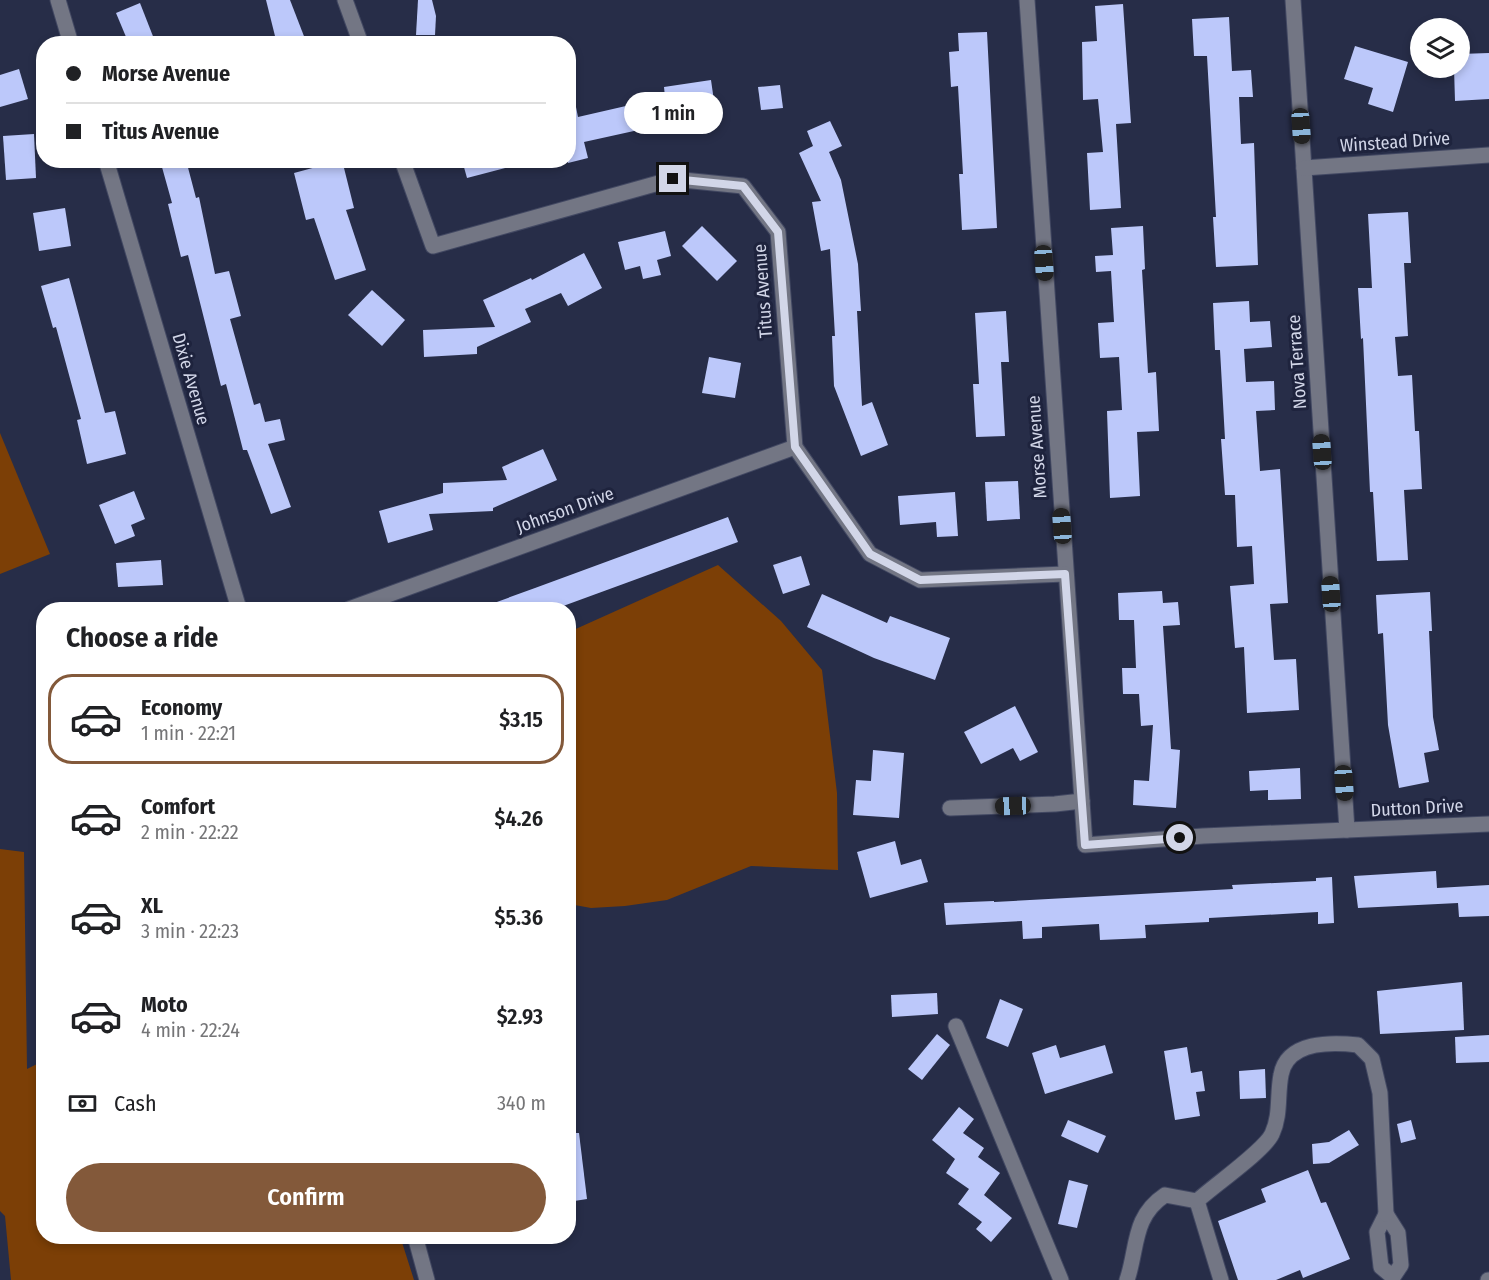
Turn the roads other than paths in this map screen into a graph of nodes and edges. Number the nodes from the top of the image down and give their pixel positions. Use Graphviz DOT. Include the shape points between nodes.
graph roads {
  1 [pos="58,0"];
  2 [pos="345,0"];
  3 [pos="1027,0"];
  4 [pos="1293,0"];
  5 [pos="69,36"];
  6 [pos="358,36"];
  7 [pos="1489,155"];
  8 [pos="108,168"];
  9 [pos="405,168"];
  10 [pos="1304,168"];
  11 [pos="795,447"];
  12 [pos="1065,574"];
  13 [pos="237,602"];
  14 [pos="368,602"];
  15 [pos="1082,801"];
  16 [pos="950,808"];
  17 [pos="1489,824"];
  18 [pos="1347,830"];
  19 [pos="1203,836"];
  20 [pos="956,1026"];
  21 [pos="1197,1201"];
  22 [pos="417,1244"];
  23 [pos="1394,1279"];
  24 [pos="427,1280"];
  25 [pos="1061,1280"];
  26 [pos="1127,1280"];
  27 [pos="1221,1280"];
  1 -- 5 [label="street"];
  2 -- 6 [label="street"];
  3 -- 12 [label="street, Morse Avenue"];
  4 -- 10 [label="street, Nova Terrace"];
  7 -- 10 [label="street, Winstead Drive"];
  8 -- 13 [label="street, Dixie Avenue"];
  9 -- 11 [label="street, Titus Avenue" via="433,246 673,179 743,186 778,232"];
  10 -- 18 [label="street, Nova Terrace"];
  11 -- 12 [label="street" via="870,554 920,580"];
  11 -- 14 [label="street, Johnson Drive"];
  12 -- 15 [label="street, Morse Avenue"];
  15 -- 16 [label="street"];
  15 -- 19 [label="street, Morse Avenue" via="1085,845"];
  17 -- 18 [label="street, Dutton Drive"];
  18 -- 19 [label="street, Dutton Drive"];
  20 -- 25 [label="street"];
  21 -- 23 [label="street" via="1272,1136 1281,1072 1289,1058 1303,1048 1333,1042 1358,1045 1372,1059 1380,1093 1386,1214 1398,1233 1401,1265"];
  21 -- 26 [label="street" via="1165,1195 1152,1204 1136,1235"];
  21 -- 27 [label="street"];
  22 -- 24 [label="street"];
}
